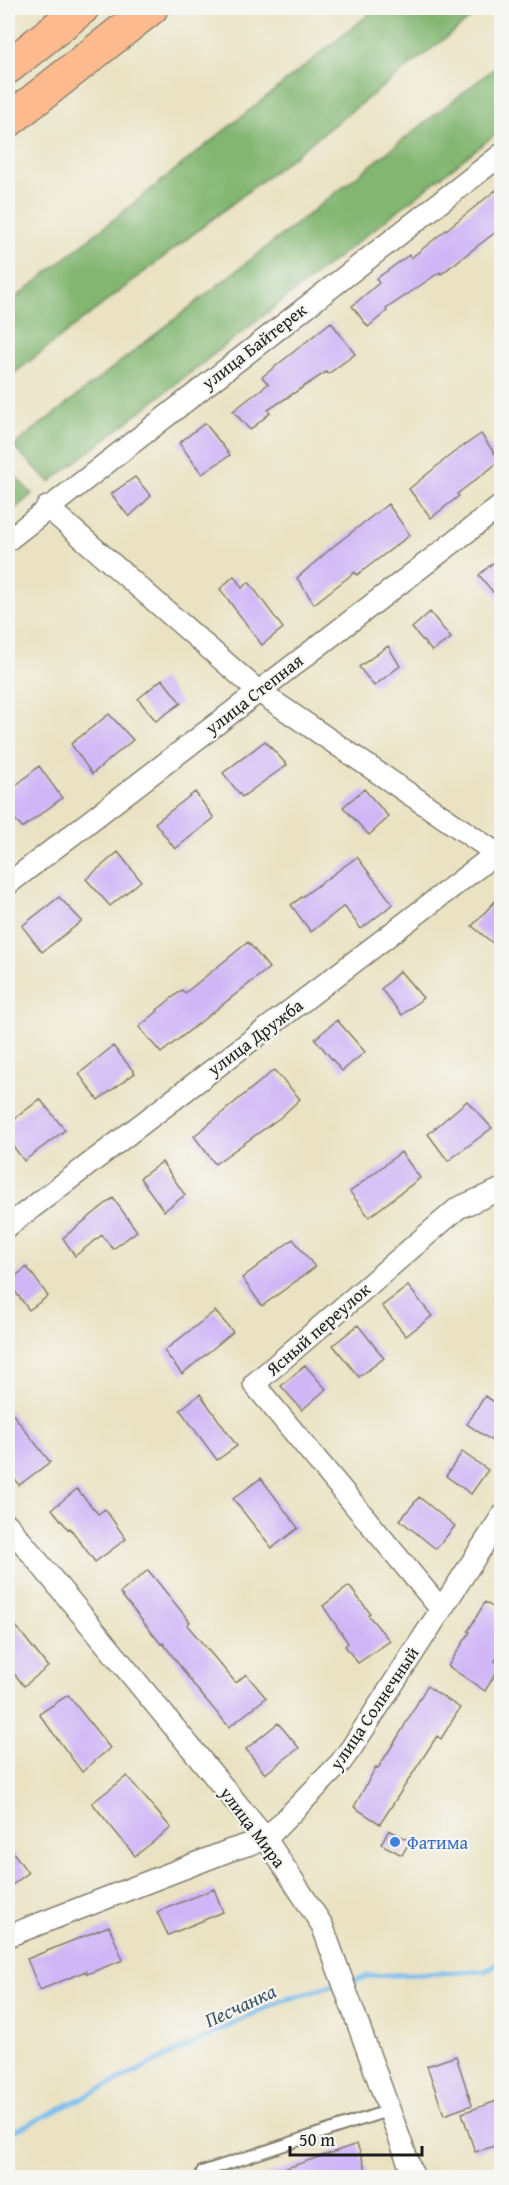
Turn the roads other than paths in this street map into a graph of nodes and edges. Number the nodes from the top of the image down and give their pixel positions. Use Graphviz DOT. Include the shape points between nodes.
graph roads {
  1 [pos="82,8"];
  2 [pos="151,8"];
  3 [pos="8,67"];
  4 [pos="8,121"];
  5 [pos="501,154"];
  6 [pos="501,505"];
  7 [pos="47,507"];
  8 [pos="8,540"];
  9 [pos="258,691"];
  10 [pos="500,853"];
  11 [pos="8,884"];
  12 [pos="501,1189"];
  13 [pos="8,1226"];
  14 [pos="501,1515"];
  15 [pos="8,1525"];
  16 [pos="440,1608"];
  17 [pos="266,1839"];
  18 [pos="8,1936"];
  19 [pos="390,2110"];
  20 [pos="204,2178"];
  21 [pos="414,2178"];
  1 -- 3 [label="main road"];
  2 -- 4 [label="main road"];
  5 -- 7 [label="street, улица Байтерек"];
  6 -- 9 [label="street, улица Степная"];
  7 -- 8 [label="street, улица Байтерек"];
  7 -- 9 [label="street"];
  9 -- 10 [label="street"];
  9 -- 11 [label="street, улица Степная"];
  10 -- 13 [label="street, улица Дружба"];
  12 -- 16 [label="street, Ясный переулок" via="458,1208 254,1384"];
  14 -- 16 [label="street, улица Солнечный"];
  15 -- 17 [label="street, улица Мира"];
  16 -- 17 [label="street, улица Солнечный" via="341,1762"];
  17 -- 18 [label="street, улица Солнечный"];
  17 -- 19 [label="street, улица Мира" via="322,1925"];
  19 -- 20 [label="lane" via="202,2172"];
  19 -- 21 [label="street, улица Мира"];
}
